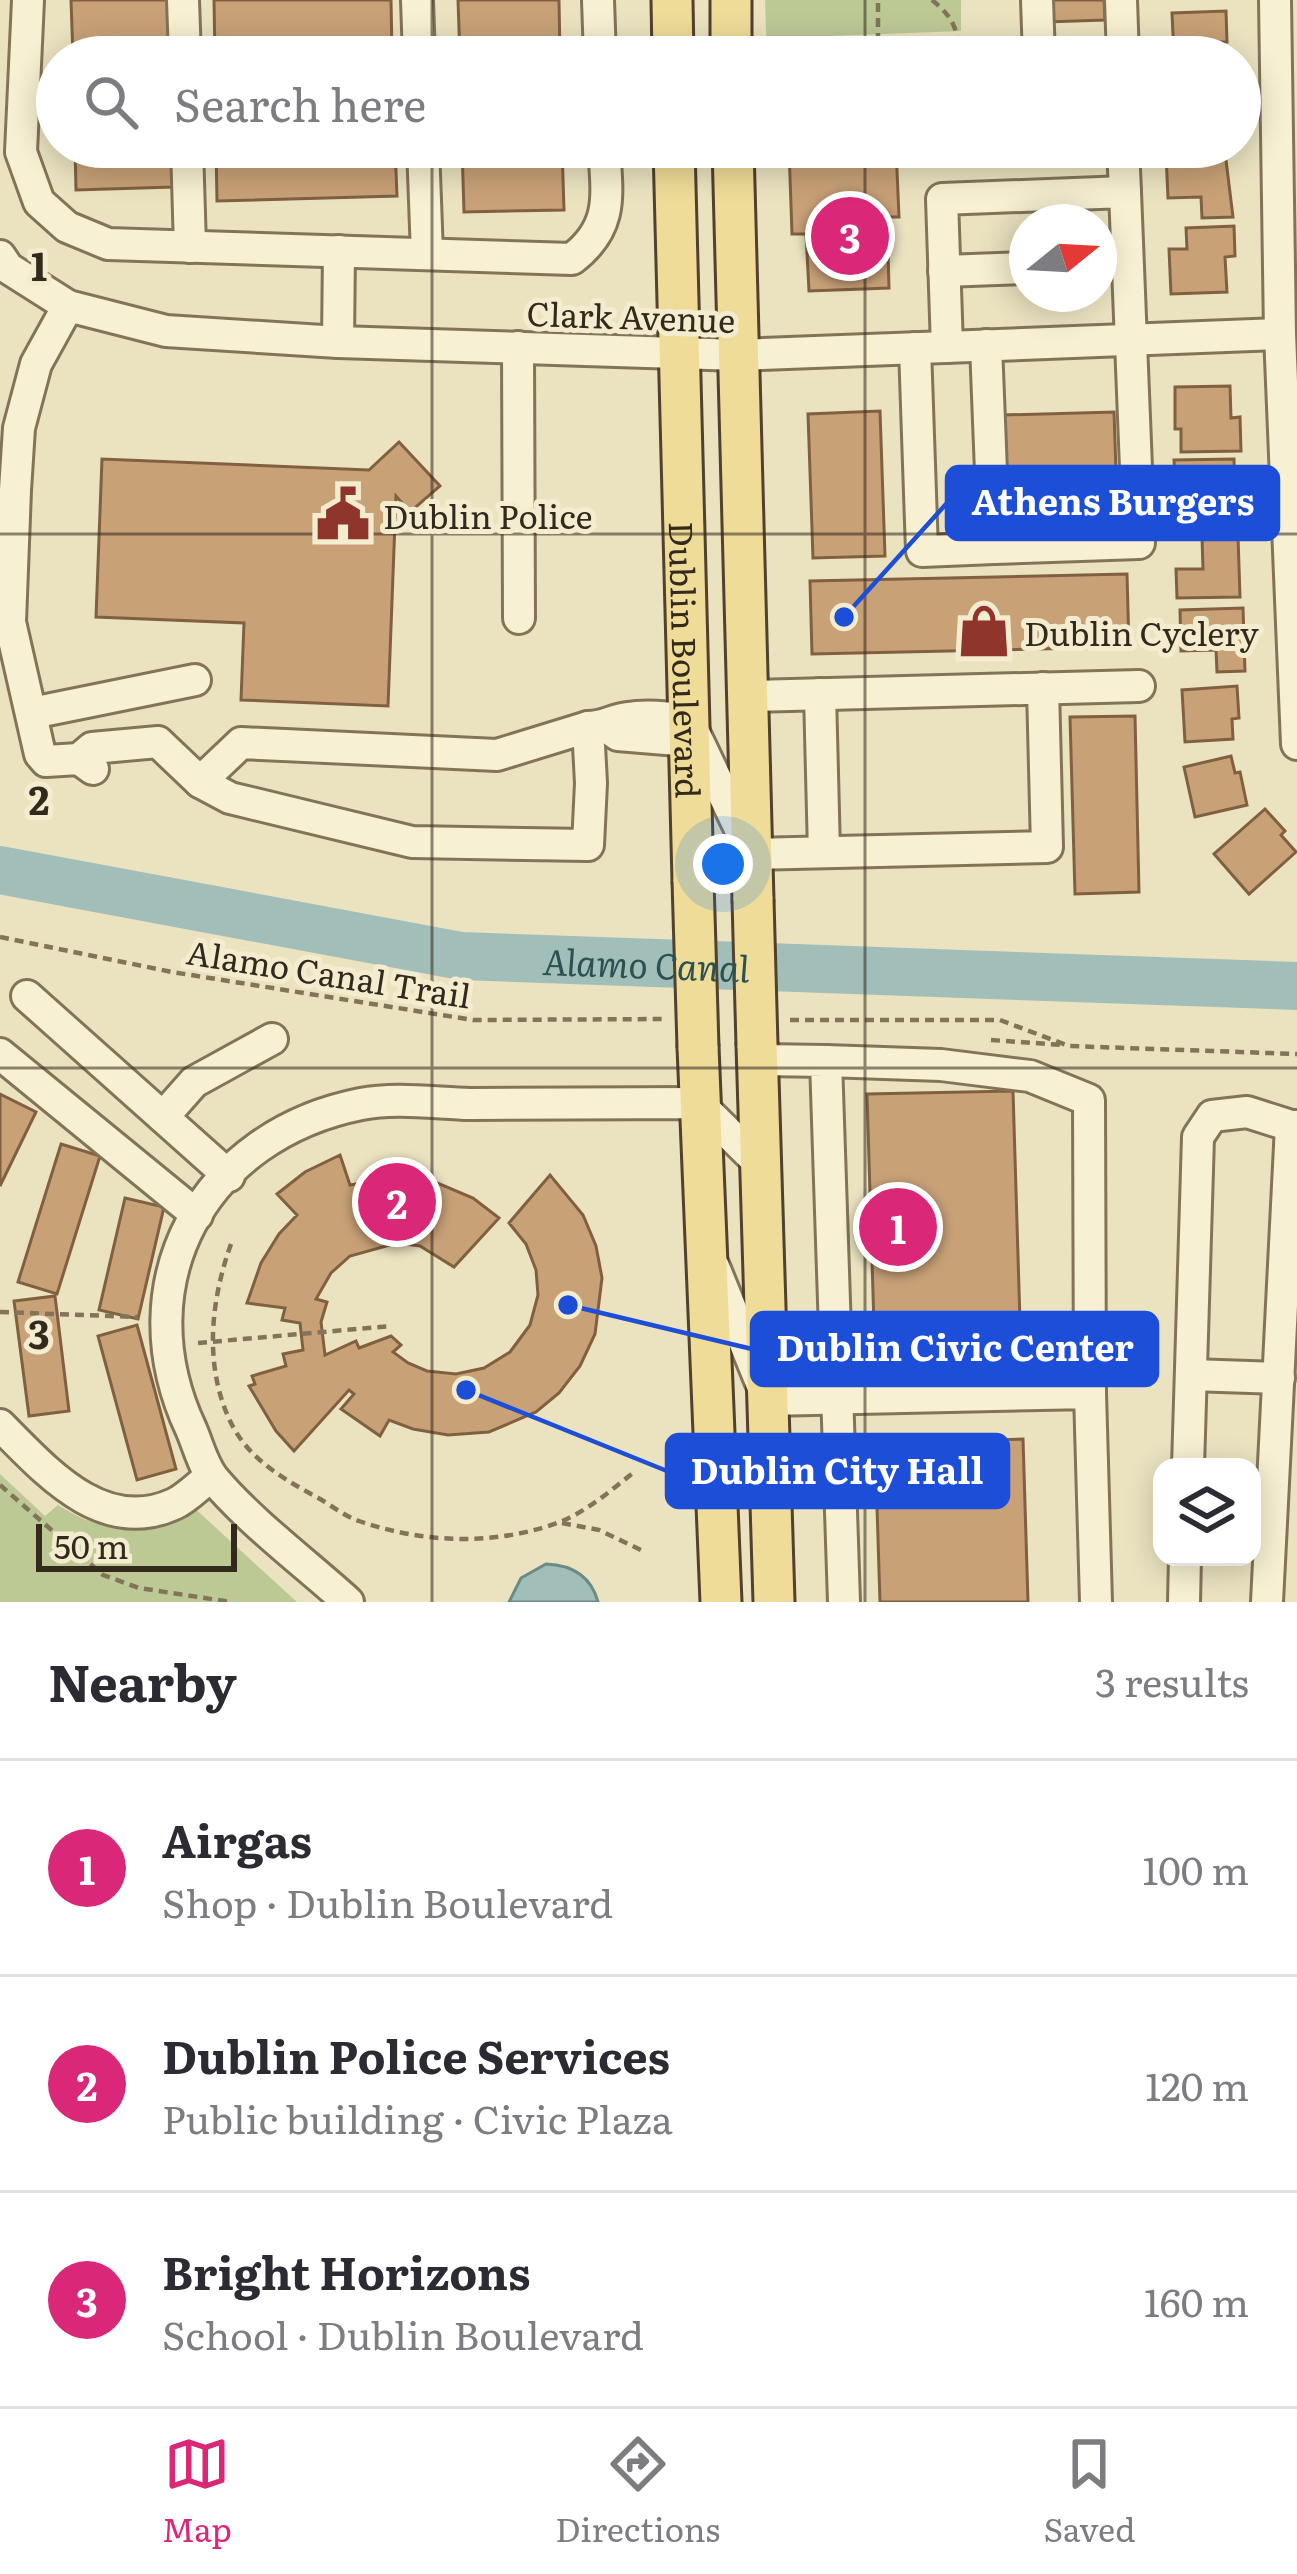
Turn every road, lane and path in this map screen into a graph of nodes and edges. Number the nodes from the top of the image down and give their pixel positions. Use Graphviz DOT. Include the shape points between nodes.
graph roads {
  1 [pos="28,0"];
  2 [pos="183,0"];
  3 [pos="417,0"];
  4 [pos="598,0"];
  5 [pos="672,0"];
  6 [pos="731,0"];
  7 [pos="878,0"];
  8 [pos="932,0"];
  9 [pos="1036,0"];
  10 [pos="1121,0"];
  11 [pos="1275,0"];
  12 [pos="184,36"];
  13 [pos="418,36"];
  14 [pos="599,36"];
  15 [pos="673,36"];
  16 [pos="731,36"];
  17 [pos="878,36"];
  18 [pos="958,36"];
  19 [pos="1038,36"];
  20 [pos="1123,36"];
  21 [pos="188,168"];
  22 [pos="424,168"];
  23 [pos="605,168"];
  24 [pos="675,168"];
  25 [pos="734,168"];
  26 [pos="1124,168"];
  27 [pos="1125,192"];
  28 [pos="1117,240"];
  29 [pos="190,247"];
  30 [pos="339,251"];
  31 [pos="428,254"];
  32 [pos="3,269"];
  33 [pos="1009,269"];
  34 [pos="944,271"];
  35 [pos="1117,281"];
  36 [pos="68,306"];
  37 [pos="1280,334"];
  38 [pos="1131,340"];
  39 [pos="338,343"];
  40 [pos="986,346"];
  41 [pos="518,347"];
  42 [pos="947,347"];
  43 [pos="914,348"];
  44 [pos="680,351"];
  45 [pos="739,355"];
  46 [pos="994,548"];
  47 [pos="519,618"];
  48 [pos="195,680"];
  49 [pos="1139,686"];
  50 [pos="1043,688"];
  51 [pos="820,694"];
  52 [pos="748,696"];
  53 [pos="32,713"];
  54 [pos="597,727"];
  55 [pos="689,731"];
  56 [pos="1297,744"];
  57 [pos="200,782"];
  58 [pos="824,852"];
  59 [pos="752,854"];
  60 [pos="0,937"];
  61 [pos="27,995"];
  62 [pos="788,1020"];
  63 [pos="684,1033"];
  64 [pos="272,1039"];
  65 [pos="757,1052"];
  66 [pos="0,1054"];
  67 [pos="1297,1054"];
  68 [pos="826,1061"];
  69 [pos="698,1103"];
  70 [pos="163,1117"];
  71 [pos="1294,1126"];
  72 [pos="760,1165"];
  73 [pos="212,1196"];
  74 [pos="231,1244"];
  75 [pos="704,1245"];
  76 [pos="0,1312"];
  77 [pos="165,1318"];
  78 [pos="391,1326"];
  79 [pos="214,1342"];
  80 [pos="1191,1375"];
  81 [pos="1279,1378"];
  82 [pos="1090,1393"];
  83 [pos="839,1398"];
  84 [pos="768,1400"];
  85 [pos="0,1425"];
  86 [pos="1188,1458"];
  87 [pos="633,1473"];
  88 [pos="211,1476"];
  89 [pos="0,1485"];
  90 [pos="560,1522"];
  91 [pos="641,1550"];
  92 [pos="1185,1566"];
  93 [pos="231,1602"];
  94 [pos="348,1602"];
  95 [pos="721,1602"];
  96 [pos="773,1602"];
  97 [pos="844,1602"];
  98 [pos="1096,1602"];
  99 [pos="1184,1602"];
  100 [pos="1267,1602"];
  1 -- 29 [label="street" via="21,152 39,202 68,227 108,244"];
  2 -- 12 [label="street"];
  3 -- 13 [label="street"];
  4 -- 14 [label="street"];
  5 -- 15 [label="main road"];
  6 -- 16 [label="main road"];
  7 -- 17 [label="path"];
  8 -- 18 [label="path"];
  9 -- 19 [label="street"];
  10 -- 20 [label="street"];
  11 -- 37 [label="street"];
  21 -- 29 [label="street"];
  22 -- 31 [label="street"];
  23 -- 31 [label="street" via="607,208 594,242 572,259"];
  24 -- 44 [label="main road, Dublin Boulevard"];
  25 -- 45 [label="main road, Dublin Boulevard"];
  26 -- 27 [label="street"];
  27 -- 28 [label="street"];
  27 -- 34 [label="street" via="942,199"];
  29 -- 30 [label="street"];
  30 -- 31 [label="street"];
  30 -- 39 [label="street"];
  32 -- 36 [label="street, Clark Avenue"];
  33 -- 34 [label="street"];
  34 -- 42 [label="street"];
  35 -- 38 [label="street"];
  36 -- 39 [label="street, Clark Avenue" via="166,331"];
  36 -- 53 [label="street" via="36,364 20,428 10,622"];
  37 -- 38 [label="street, Clark Avenue"];
  37 -- 56 [label="street"];
  38 -- 40 [label="street, Clark Avenue"];
  38 -- 46 [label="street" via="1139,543"];
  39 -- 41 [label="street, Clark Avenue"];
  40 -- 42 [label="street, Clark Avenue"];
  40 -- 46 [label="street"];
  41 -- 44 [label="street, Clark Avenue"];
  41 -- 47 [label="street"];
  42 -- 43 [label="street, Clark Avenue"];
  43 -- 45 [label="street, Clark Avenue"];
  43 -- 46 [label="street" via="922,551"];
  44 -- 45 [label="street, Clark Avenue"];
  44 -- 55 [label="main road, Dublin Boulevard"];
  45 -- 52 [label="main road, Dublin Boulevard"];
  48 -- 53 [label="street"];
  49 -- 50 [label="street"];
  50 -- 51 [label="street"];
  50 -- 58 [label="street" via="1047,847"];
  51 -- 52 [label="street"];
  51 -- 58 [label="street"];
  52 -- 59 [label="main road, Dublin Boulevard"];
  53 -- 57 [label="street" via="46,761 158,742"];
  54 -- 55 [label="street" via="640,717"];
  54 -- 57 [label="street" via="497,755 241,743"];
  54 -- 57 [label="street" via="588,845 412,842 230,799"];
  55 -- 59 [label="street"];
  55 -- 63 [label="main road, Dublin Boulevard, bridge" via="693,881"];
  58 -- 59 [label="street"];
  59 -- 65 [label="main road, Dublin Boulevard, bridge"];
  60 -- 63 [label="path, Alamo Canal Trail" via="473,1020"];
  61 -- 70 [label="street"];
  62 -- 67 [label="path" via="1000,1020 1069,1046"];
  63 -- 69 [label="main road, Dublin Boulevard"];
  64 -- 70 [label="street" via="194,1082"];
  65 -- 68 [label="street"];
  65 -- 72 [label="main road, Dublin Boulevard"];
  66 -- 73 [label="street"];
  68 -- 82 [label="street" via="1030,1076 1089,1100"];
  68 -- 83 [label="street"];
  69 -- 72 [label="street"];
  69 -- 73 [label="street" via="366,1103 310,1117 251,1153"];
  69 -- 75 [label="main road, Dublin Boulevard"];
  70 -- 73 [label="street"];
  71 -- 80 [label="street" via="1247,1112 1213,1116 1198,1136"];
  71 -- 81 [label="street"];
  72 -- 84 [label="main road, Dublin Boulevard"];
  73 -- 77 [label="street" via="171,1267"];
  74 -- 79 [label="path" via="217,1285"];
  75 -- 84 [label="street"];
  75 -- 95 [label="main road, Dublin Boulevard"];
  76 -- 77 [label="path"];
  77 -- 88 [label="street" via="176,1398"];
  78 -- 79 [label="path"];
  79 -- 90 [label="path" via="226,1413 244,1445 274,1474 355,1520 449,1540 505,1537"];
  80 -- 81 [label="street"];
  80 -- 86 [label="street"];
  81 -- 100 [label="street"];
  82 -- 83 [label="street"];
  82 -- 98 [label="street"];
  83 -- 84 [label="street"];
  83 -- 97 [label="street"];
  84 -- 96 [label="main road, Dublin Boulevard"];
  85 -- 88 [label="street" via="54,1479 108,1509 144,1514 176,1503"];
  87 -- 90 [label="path"];
  88 -- 94 [label="street"];
  89 -- 93 [label="path" via="103,1575"];
  90 -- 91 [label="path"];
  92 -- 99 [label="street"];
}
